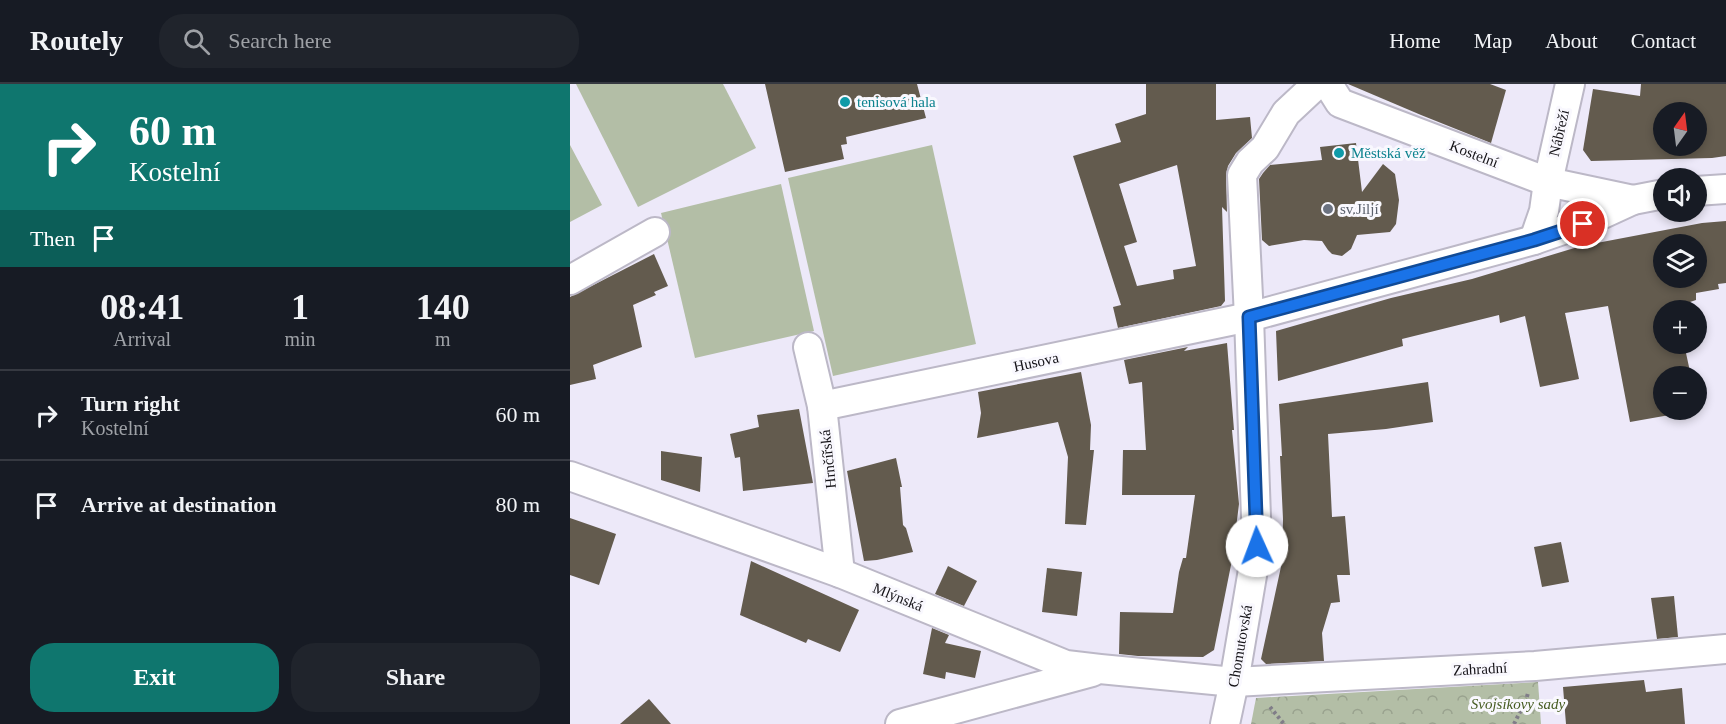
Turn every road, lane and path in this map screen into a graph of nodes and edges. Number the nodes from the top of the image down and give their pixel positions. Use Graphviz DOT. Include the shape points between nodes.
graph roads {
  1 [pos="1317,84"];
  2 [pos="1328,84"];
  3 [pos="1570,84"];
  4 [pos="1548,182"];
  5 [pos="1726,189"];
  6 [pos="1707,190"];
  7 [pos="1653,196"];
  8 [pos="1633,200"];
  9 [pos="656,232"];
  10 [pos="1534,240"];
  11 [pos="570,280"];
  12 [pos="1249,317"];
  13 [pos="808,347"];
  14 [pos="822,406"];
  15 [pos="570,476"];
  16 [pos="840,573"];
  17 [pos="1726,649"];
  18 [pos="1100,669"];
  19 [pos="1234,682"];
  20 [pos="900,724"];
  21 [pos="1225,724"];
  1 -- 12 [label="street, Chomutovská" via="1286,113 1242,175"];
  2 -- 4 [label="street, Kostelní" via="1340,103"];
  3 -- 4 [label="street, Nábřeží"];
  4 -- 8 [label="street, Kostelní"];
  4 -- 10 [label="street, Nábřeží"];
  5 -- 6 [label="street"];
  7 -- 8 [label="street, Kostelní"];
  8 -- 10 [label="street, Kostelní" via="1583,224"];
  9 -- 11 [label="street"];
  10 -- 12 [label="street, Kostelní"];
  12 -- 14 [label="street, Husova"];
  12 -- 19 [label="street, Chomutovská" via="1257,546"];
  13 -- 14 [label="street, Hrnčířská"];
  14 -- 16 [label="street, Hrnčířská"];
  15 -- 16 [label="street, Mlýnská"];
  16 -- 18 [label="street, Mlýnská" via="1066,665"];
  17 -- 19 [label="street, Zahradní" via="1535,666"];
  18 -- 19 [label="street, Mlýnská"];
  18 -- 20 [label="street"];
  19 -- 21 [label="street, Chomutovská"];
}
